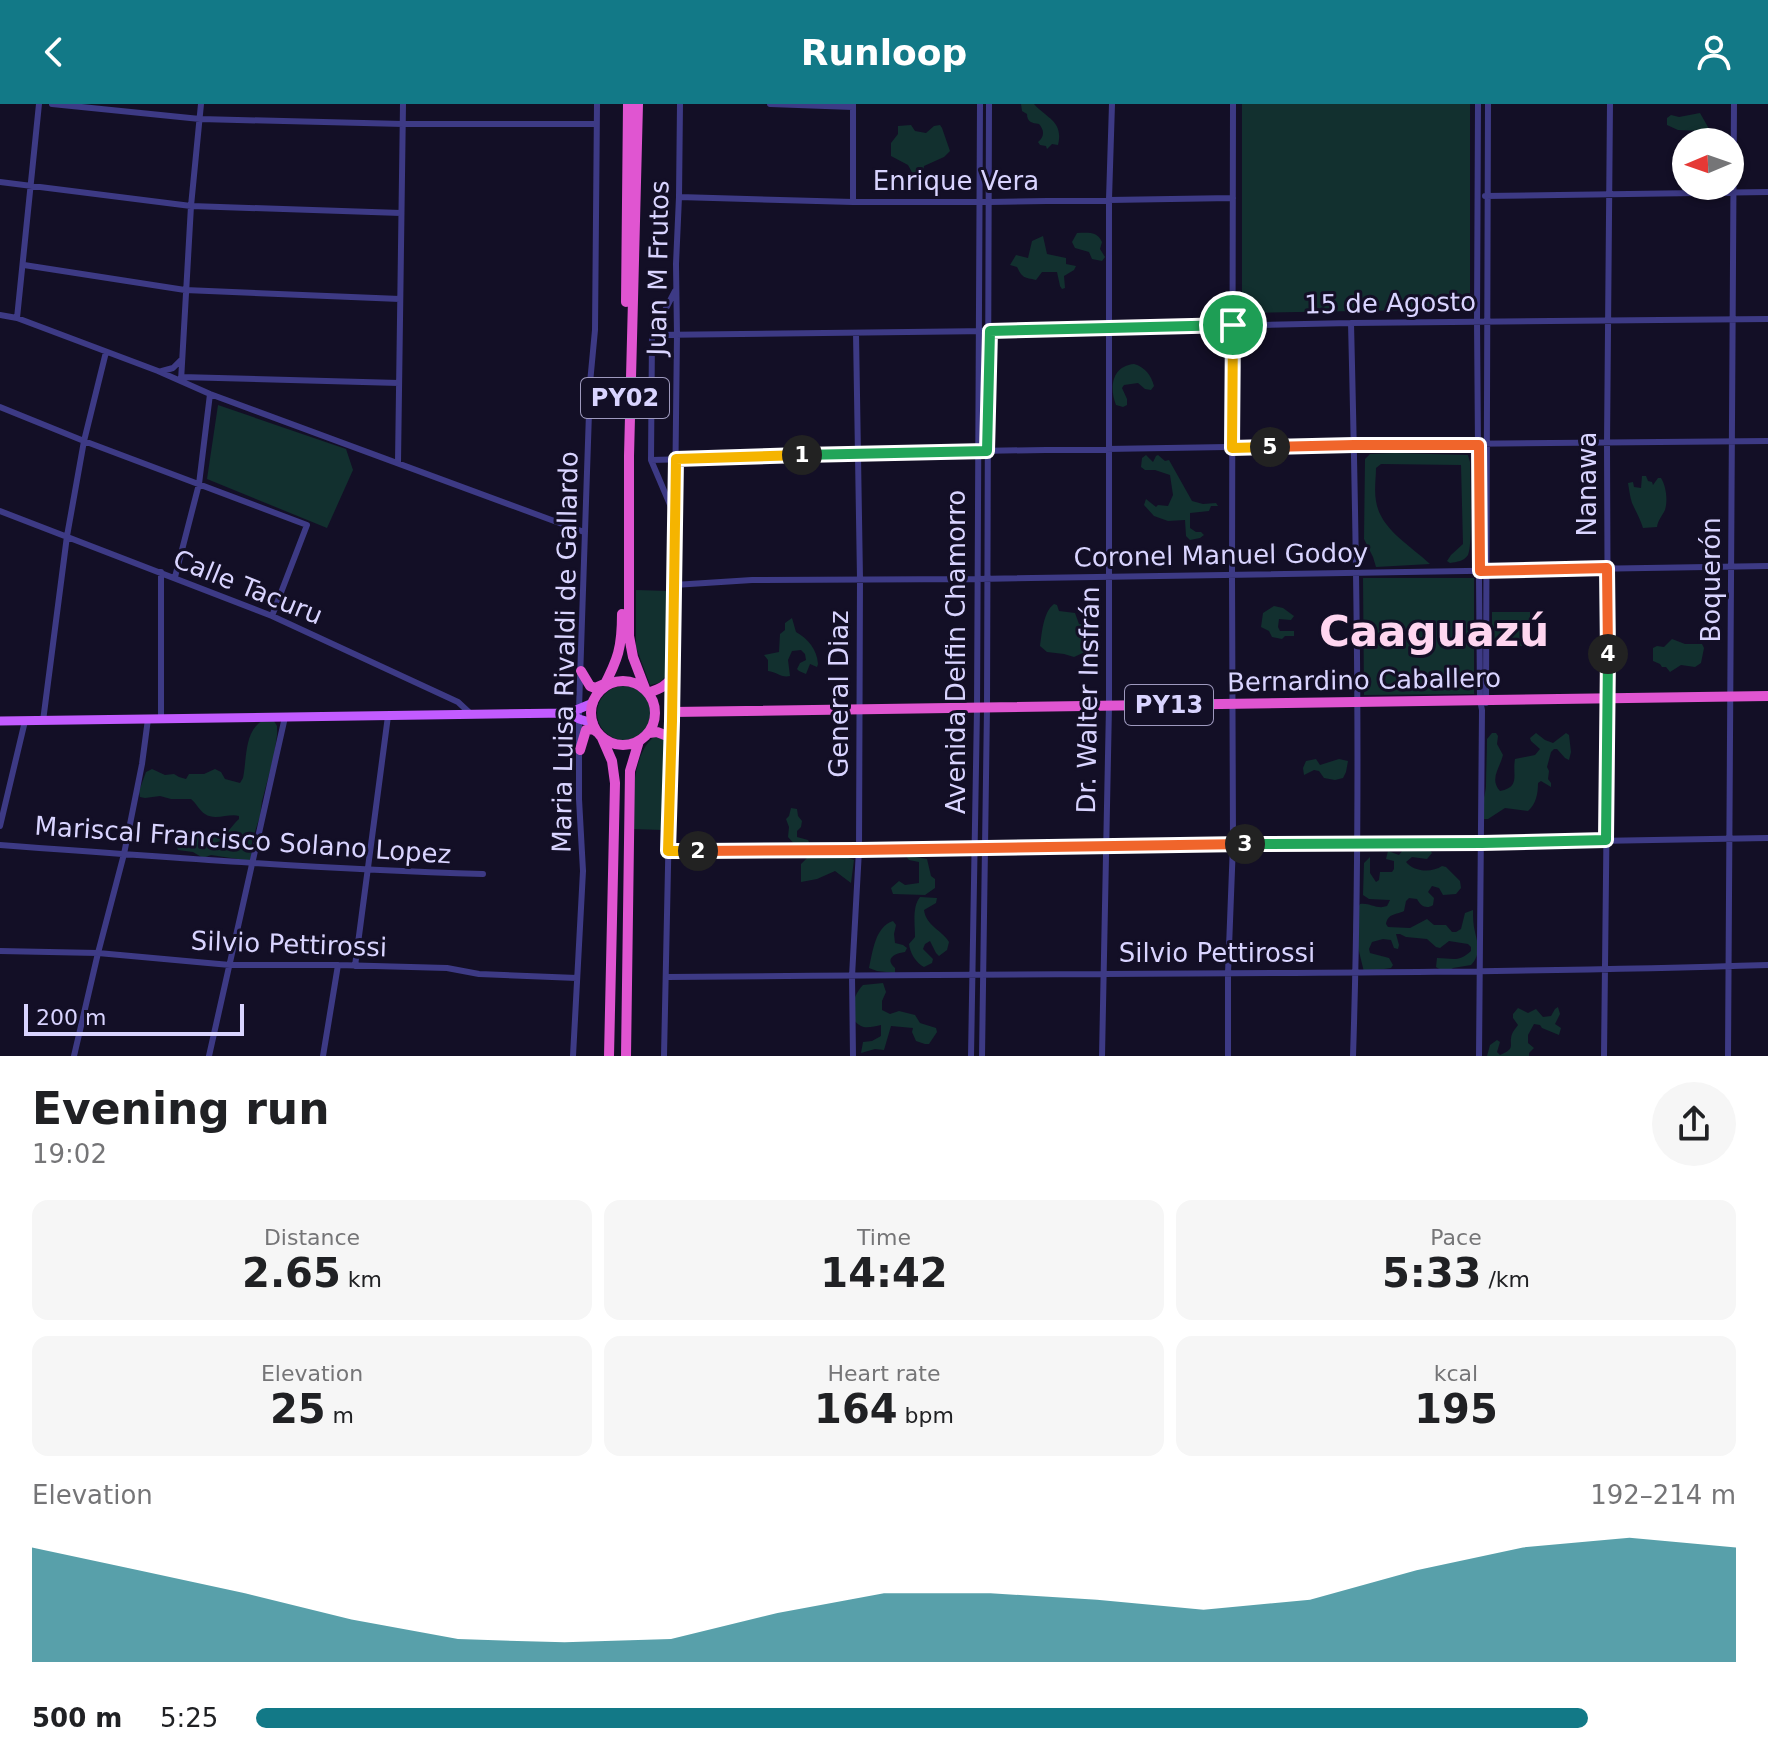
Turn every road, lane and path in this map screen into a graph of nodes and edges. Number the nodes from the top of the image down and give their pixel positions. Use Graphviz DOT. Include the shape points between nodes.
graph roads {
  1 [pos="39,104"];
  2 [pos="52,104"];
  3 [pos="201,104"];
  4 [pos="403,104"];
  5 [pos="597,104"];
  6 [pos="628,104"];
  7 [pos="638,104"];
  8 [pos="680,104"];
  9 [pos="770,104"];
  10 [pos="980,104"];
  11 [pos="989,104"];
  12 [pos="1112,104"];
  13 [pos="1233,104"];
  14 [pos="1478,104"];
  15 [pos="1488,104"];
  16 [pos="1610,104"];
  17 [pos="1734,104"];
  18 [pos="853,105"];
  19 [pos="200,119"];
  20 [pos="403,124"];
  21 [pos="596,124"];
  22 [pos="1733,128"];
  23 [pos="0,182"];
  24 [pos="31,185"];
  25 [pos="1744,192"];
  26 [pos="1768,192"];
  27 [pos="1672,193"];
  28 [pos="1611,194"];
  29 [pos="1478,196"];
  30 [pos="1488,196"];
  31 [pos="679,197"];
  32 [pos="1233,198"];
  33 [pos="1109,199"];
  34 [pos="1732,200"];
  35 [pos="853,202"];
  36 [pos="980,202"];
  37 [pos="990,202"];
  38 [pos="191,206"];
  39 [pos="401,213"];
  40 [pos="24,265"];
  41 [pos="677,287"];
  42 [pos="185,290"];
  43 [pos="400,299"];
  44 [pos="0,315"];
  45 [pos="17,318"];
  46 [pos="1731,319"];
  47 [pos="1768,319"];
  48 [pos="1608,320"];
  49 [pos="1477,321"];
  50 [pos="1487,322"];
  51 [pos="1351,323"];
  52 [pos="1233,325"];
  53 [pos="1109,328"];
  54 [pos="979,331"];
  55 [pos="990,331"];
  56 [pos="856,333"];
  57 [pos="652,335"];
  58 [pos="677,335"];
  59 [pos="106,352"];
  60 [pos="183,357"];
  61 [pos="158,371"];
  62 [pos="181,379"];
  63 [pos="399,383"];
  64 [pos="210,394"];
  65 [pos="0,407"];
  66 [pos="84,441"];
  67 [pos="1732,441"];
  68 [pos="1768,441"];
  69 [pos="1607,443"];
  70 [pos="1354,445"];
  71 [pos="1483,445"];
  72 [pos="1232,448"];
  73 [pos="1109,449"];
  74 [pos="977,451"];
  75 [pos="987,451"];
  76 [pos="857,453"];
  77 [pos="676,459"];
  78 [pos="651,460"];
  79 [pos="398,463"];
  80 [pos="199,484"];
  81 [pos="0,511"];
  82 [pos="675,517"];
  83 [pos="584,532"];
  84 [pos="67,536"];
  85 [pos="1768,566"];
  86 [pos="1731,567"];
  87 [pos="1607,568"];
  88 [pos="1484,571"];
  89 [pos="161,572"];
  90 [pos="1355,573"];
  91 [pos="1232,575"];
  92 [pos="1109,576"];
  93 [pos="175,577"];
  94 [pos="860,579"];
  95 [pos="977,579"];
  96 [pos="987,579"];
  97 [pos="674,585"];
  98 [pos="272,616"];
  99 [pos="581,671"];
  100 [pos="672,677"];
  101 [pos="604,686"];
  102 [pos="648,693"];
  103 [pos="1768,696"];
  104 [pos="1731,697"];
  105 [pos="1608,698"];
  106 [pos="1358,702"];
  107 [pos="593,703"];
  108 [pos="1483,703"];
  109 [pos="1232,704"];
  110 [pos="1109,706"];
  111 [pos="982,708"];
  112 [pos="859,709"];
  113 [pos="672,712"];
  114 [pos="579,714"];
  115 [pos="472,715"];
  116 [pos="388,716"];
  117 [pos="285,717"];
  118 [pos="148,719"];
  119 [pos="161,719"];
  120 [pos="0,721"];
  121 [pos="25,721"];
  122 [pos="43,721"];
  123 [pos="597,731"];
  124 [pos="650,732"];
  125 [pos="670,737"];
  126 [pos="639,741"];
  127 [pos="580,750"];
  128 [pos="0,826"];
  129 [pos="1768,838"];
  130 [pos="1731,839"];
  131 [pos="1606,840"];
  132 [pos="1482,843"];
  133 [pos="1233,844"];
  134 [pos="1358,844"];
  135 [pos="0,845"];
  136 [pos="1106,846"];
  137 [pos="975,848"];
  138 [pos="985,848"];
  139 [pos="859,850"];
  140 [pos="668,851"];
  141 [pos="124,854"];
  142 [pos="253,864"];
  143 [pos="367,871"];
  144 [pos="483,874"];
  145 [pos="0,951"];
  146 [pos="98,953"];
  147 [pos="230,965"];
  148 [pos="338,965"];
  149 [pos="1768,965"];
  150 [pos="355,966"];
  151 [pos="1730,966"];
  152 [pos="1481,970"];
  153 [pos="1605,970"];
  154 [pos="1228,973"];
  155 [pos="1356,973"];
  156 [pos="983,974"];
  157 [pos="1104,974"];
  158 [pos="972,975"];
  159 [pos="852,976"];
  160 [pos="667,977"];
  161 [pos="577,978"];
  162 [pos="74,1056"];
  163 [pos="209,1056"];
  164 [pos="323,1056"];
  165 [pos="573,1056"];
  166 [pos="609,1056"];
  167 [pos="626,1056"];
  168 [pos="664,1056"];
  169 [pos="853,1056"];
  170 [pos="971,1056"];
  171 [pos="982,1056"];
  172 [pos="1102,1056"];
  173 [pos="1228,1056"];
  174 [pos="1353,1056"];
  175 [pos="1479,1056"];
  176 [pos="1604,1056"];
  177 [pos="1728,1056"];
  1 -- 24 [label="street"];
  2 -- 19 [label="street"];
  3 -- 19 [label="street"];
  4 -- 20 [label="street"];
  5 -- 21 [label="street, Maria Luisa Rivaldi de Gallardo"];
  6 -- 101 [label="highway, PY02" via="622,639"];
  7 -- 102 [label="highway, PY02" via="629,636"];
  8 -- 31 [label="street, Juan M Frutos"];
  9 -- 18 [label="street"];
  10 -- 36 [label="street, Avenida Delfin Chamorro"];
  11 -- 37 [label="street, Avenida Delfin Chamorro"];
  12 -- 33 [label="street, Dr. Walter Insfrán"];
  13 -- 32 [label="street"];
  14 -- 29 [label="street"];
  15 -- 30 [label="street"];
  16 -- 28 [label="street, Nanawa"];
  17 -- 22 [label="street, Boquerón"];
  18 -- 35 [label="street"];
  19 -- 20 [label="street"];
  19 -- 38 [label="street"];
  20 -- 21 [label="street"];
  20 -- 39 [label="street"];
  21 -- 83 [label="street, Maria Luisa Rivaldi de Gallardo" via="595,330"];
  23 -- 24 [label="street"];
  24 -- 38 [label="street"];
  24 -- 40 [label="street"];
  25 -- 26 [label="street"];
  27 -- 28 [label="street"];
  28 -- 30 [label="street"];
  28 -- 48 [label="street, Nanawa"];
  29 -- 30 [label="street"];
  29 -- 49 [label="street"];
  30 -- 50 [label="street"];
  31 -- 35 [label="street, Enrique Vera"];
  31 -- 41 [label="street, Juan M Frutos"];
  32 -- 33 [label="street, Enrique Vera"];
  32 -- 52 [label="street"];
  33 -- 37 [label="street, Enrique Vera"];
  33 -- 53 [label="street, Dr. Walter Insfrán"];
  34 -- 46 [label="street, Boquerón"];
  35 -- 36 [label="street, Enrique Vera"];
  36 -- 37 [label="street, Enrique Vera"];
  36 -- 54 [label="street, Avenida Delfin Chamorro"];
  37 -- 55 [label="street, Avenida Delfin Chamorro"];
  38 -- 39 [label="street"];
  38 -- 42 [label="street"];
  39 -- 43 [label="street"];
  40 -- 42 [label="street"];
  40 -- 45 [label="street"];
  41 -- 57 [label="street"];
  41 -- 58 [label="street, Juan M Frutos"];
  42 -- 43 [label="street"];
  42 -- 60 [label="street"];
  43 -- 63 [label="street"];
  44 -- 45 [label="street"];
  45 -- 59 [label="street"];
  46 -- 47 [label="street, 15 de Agosto"];
  46 -- 48 [label="street, 15 de Agosto"];
  46 -- 67 [label="street, Boquerón"];
  48 -- 50 [label="street, 15 de Agosto"];
  48 -- 69 [label="street, Nanawa"];
  49 -- 50 [label="street, 15 de Agosto"];
  49 -- 51 [label="street, 15 de Agosto"];
  49 -- 71 [label="street"];
  50 -- 71 [label="street"];
  51 -- 52 [label="street, 15 de Agosto"];
  51 -- 70 [label="street"];
  52 -- 53 [label="street, 15 de Agosto"];
  52 -- 72 [label="street"];
  53 -- 55 [label="street, 15 de Agosto"];
  53 -- 73 [label="street, Dr. Walter Insfrán"];
  54 -- 55 [label="street, 15 de Agosto"];
  54 -- 56 [label="street, 15 de Agosto"];
  54 -- 74 [label="street, Avenida Delfin Chamorro"];
  55 -- 75 [label="street, Avenida Delfin Chamorro"];
  56 -- 58 [label="street, 15 de Agosto"];
  56 -- 76 [label="street, General Diaz"];
  57 -- 58 [label="street, 15 de Agosto"];
  57 -- 78 [label="street"];
  58 -- 77 [label="street, Juan M Frutos"];
  59 -- 61 [label="street"];
  59 -- 66 [label="street"];
  60 -- 61 [label="street" via="173,368"];
  60 -- 62 [label="street"];
  61 -- 62 [label="street"];
  62 -- 63 [label="street"];
  62 -- 64 [label="street"];
  63 -- 79 [label="street"];
  64 -- 79 [label="street"];
  64 -- 80 [label="street"];
  65 -- 66 [label="street"];
  66 -- 80 [label="street"];
  66 -- 84 [label="street"];
  67 -- 68 [label="street"];
  67 -- 69 [label="street"];
  67 -- 86 [label="street, Boquerón"];
  69 -- 71 [label="street"];
  69 -- 87 [label="street, Nanawa"];
  70 -- 71 [label="street"];
  70 -- 72 [label="street"];
  70 -- 90 [label="street"];
  71 -- 88 [label="street"];
  72 -- 73 [label="street"];
  72 -- 91 [label="street"];
  73 -- 75 [label="street"];
  73 -- 92 [label="street, Dr. Walter Insfrán"];
  74 -- 75 [label="street"];
  74 -- 76 [label="street"];
  74 -- 95 [label="street, Avenida Delfin Chamorro"];
  75 -- 96 [label="street, Avenida Delfin Chamorro"];
  76 -- 77 [label="street"];
  76 -- 94 [label="street, General Diaz"];
  77 -- 78 [label="street"];
  77 -- 82 [label="street, Juan M Frutos"];
  78 -- 82 [label="street"];
  79 -- 83 [label="street"];
  80 -- 93 [label="street"];
  80 -- 98 [label="street" via="307,525"];
  81 -- 84 [label="street, Calle Tacuru"];
  82 -- 97 [label="street, Juan M Frutos"];
  83 -- 99 [label="street, Maria Luisa Rivaldi de Gallardo"];
  84 -- 89 [label="street, Calle Tacuru"];
  84 -- 122 [label="street"];
  85 -- 86 [label="street, Coronel Manuel Godoy"];
  86 -- 87 [label="street, Coronel Manuel Godoy"];
  86 -- 104 [label="street, Boquerón"];
  87 -- 88 [label="street, Coronel Manuel Godoy"];
  87 -- 105 [label="street, Nanawa"];
  88 -- 90 [label="street, Coronel Manuel Godoy"];
  88 -- 108 [label="street"];
  89 -- 93 [label="street, Calle Tacuru"];
  89 -- 119 [label="street"];
  90 -- 91 [label="street, Coronel Manuel Godoy"];
  90 -- 106 [label="street"];
  91 -- 92 [label="street, Coronel Manuel Godoy"];
  91 -- 109 [label="street"];
  92 -- 96 [label="street, Coronel Manuel Godoy"];
  92 -- 110 [label="street, Dr. Walter Insfrán"];
  93 -- 98 [label="street, Calle Tacuru"];
  94 -- 95 [label="street, Coronel Manuel Godoy"];
  94 -- 97 [label="street, Coronel Manuel Godoy"];
  94 -- 112 [label="street, General Diaz"];
  95 -- 96 [label="street, Coronel Manuel Godoy"];
  95 -- 111 [label="street, Avenida Delfin Chamorro"];
  96 -- 111 [label="street, Avenida Delfin Chamorro"];
  97 -- 100 [label="street, Juan M Frutos"];
  98 -- 115 [label="street, Calle Tacuru" via="458,702"];
  99 -- 101 [label="highway" via="590,686"];
  99 -- 114 [label="street, Maria Luisa Rivaldi de Gallardo"];
  100 -- 102 [label="highway"];
  100 -- 113 [label="street, Juan M Frutos"];
  101 -- 102 [label="highway" via="625,681"];
  101 -- 107 [label="highway, PY02"];
  102 -- 113 [label="highway"];
  102 -- 124 [label="highway, PY02" via="655,716"];
  103 -- 104 [label="highway, Bernardino Caballero / PY13"];
  104 -- 105 [label="highway, Bernardino Caballero / PY13"];
  104 -- 130 [label="street, Boquerón"];
  105 -- 108 [label="highway, Bernardino Caballero / PY13"];
  105 -- 131 [label="street, Nanawa"];
  106 -- 108 [label="highway, Bernardino Caballero / PY13"];
  106 -- 109 [label="highway, Bernardino Caballero / PY13"];
  106 -- 134 [label="street"];
  107 -- 114 [label="main road"];
  107 -- 123 [label="highway"];
  108 -- 132 [label="street"];
  109 -- 110 [label="highway, Bernardino Caballero / PY13"];
  109 -- 133 [label="street"];
  110 -- 111 [label="highway, Bernardino Caballero / PY13"];
  110 -- 136 [label="street, Dr. Walter Insfrán"];
  111 -- 112 [label="highway, Bernardino Caballero / PY13"];
  111 -- 137 [label="street, Avenida Delfin Chamorro"];
  111 -- 138 [label="street, Avenida Delfin Chamorro"];
  112 -- 113 [label="highway, Bernardino Caballero / PY13"];
  112 -- 139 [label="street, General Diaz"];
  113 -- 124 [label="highway"];
  113 -- 125 [label="street, Juan M Frutos"];
  114 -- 115 [label="main road"];
  114 -- 123 [label="main road"];
  114 -- 127 [label="street, Maria Luisa Rivaldi de Gallardo"];
  115 -- 116 [label="main road"];
  116 -- 117 [label="main road"];
  116 -- 143 [label="street"];
  117 -- 119 [label="main road"];
  117 -- 142 [label="street"];
  118 -- 119 [label="main road"];
  118 -- 122 [label="main road"];
  118 -- 141 [label="street"];
  120 -- 121 [label="main road"];
  121 -- 122 [label="main road"];
  121 -- 128 [label="street"];
  123 -- 126 [label="highway" via="620,745"];
  123 -- 127 [label="highway" via="586,730"];
  123 -- 166 [label="highway" via="612,761 615,783"];
  124 -- 125 [label="highway"];
  124 -- 126 [label="highway"];
  125 -- 140 [label="street, Juan M Frutos"];
  126 -- 167 [label="highway" via="630,771"];
  127 -- 161 [label="street, Maria Luisa Rivaldi de Gallardo" via="583,871"];
  129 -- 130 [label="street"];
  130 -- 131 [label="street"];
  130 -- 151 [label="street, Boquerón"];
  131 -- 132 [label="street"];
  131 -- 153 [label="street, Nanawa"];
  132 -- 134 [label="street"];
  132 -- 152 [label="street"];
  133 -- 134 [label="street"];
  133 -- 136 [label="street"];
  133 -- 154 [label="street"];
  134 -- 155 [label="street"];
  135 -- 141 [label="street, Mariscal Francisco Solano Lopez"];
  136 -- 138 [label="street"];
  136 -- 157 [label="street, Dr. Walter Insfrán"];
  137 -- 138 [label="street"];
  137 -- 139 [label="street"];
  137 -- 158 [label="street, Avenida Delfin Chamorro"];
  138 -- 156 [label="street, Avenida Delfin Chamorro"];
  139 -- 140 [label="street"];
  139 -- 159 [label="street, General Diaz"];
  140 -- 160 [label="street, Juan M Frutos"];
  141 -- 142 [label="street, Mariscal Francisco Solano Lopez"];
  141 -- 146 [label="street"];
  142 -- 143 [label="street, Mariscal Francisco Solano Lopez"];
  142 -- 147 [label="street"];
  143 -- 144 [label="street, Mariscal Francisco Solano Lopez"];
  143 -- 150 [label="street"];
  145 -- 146 [label="street, Silvio Pettirossi"];
  146 -- 147 [label="street, Silvio Pettirossi"];
  146 -- 162 [label="street"];
  147 -- 148 [label="street, Silvio Pettirossi"];
  147 -- 163 [label="street"];
  148 -- 150 [label="street, Silvio Pettirossi"];
  148 -- 164 [label="street"];
  149 -- 151 [label="street, Silvio Pettirossi"];
  150 -- 161 [label="street, Silvio Pettirossi"];
  151 -- 153 [label="street, Silvio Pettirossi"];
  151 -- 177 [label="street, Boquerón"];
  152 -- 153 [label="street, Silvio Pettirossi"];
  152 -- 155 [label="street, Silvio Pettirossi"];
  152 -- 175 [label="street"];
  153 -- 176 [label="street, Nanawa"];
  154 -- 155 [label="street, Silvio Pettirossi"];
  154 -- 157 [label="street, Silvio Pettirossi"];
  154 -- 173 [label="street"];
  155 -- 174 [label="street"];
  156 -- 157 [label="street, Silvio Pettirossi"];
  156 -- 158 [label="street, Silvio Pettirossi"];
  156 -- 171 [label="street, Avenida Delfin Chamorro"];
  157 -- 172 [label="street, Dr. Walter Insfrán"];
  158 -- 159 [label="street, Silvio Pettirossi"];
  158 -- 170 [label="street, Avenida Delfin Chamorro"];
  159 -- 160 [label="street, Silvio Pettirossi"];
  159 -- 169 [label="street, General Diaz"];
  160 -- 168 [label="street, Juan M Frutos"];
  161 -- 165 [label="street, Maria Luisa Rivaldi de Gallardo"];
}
